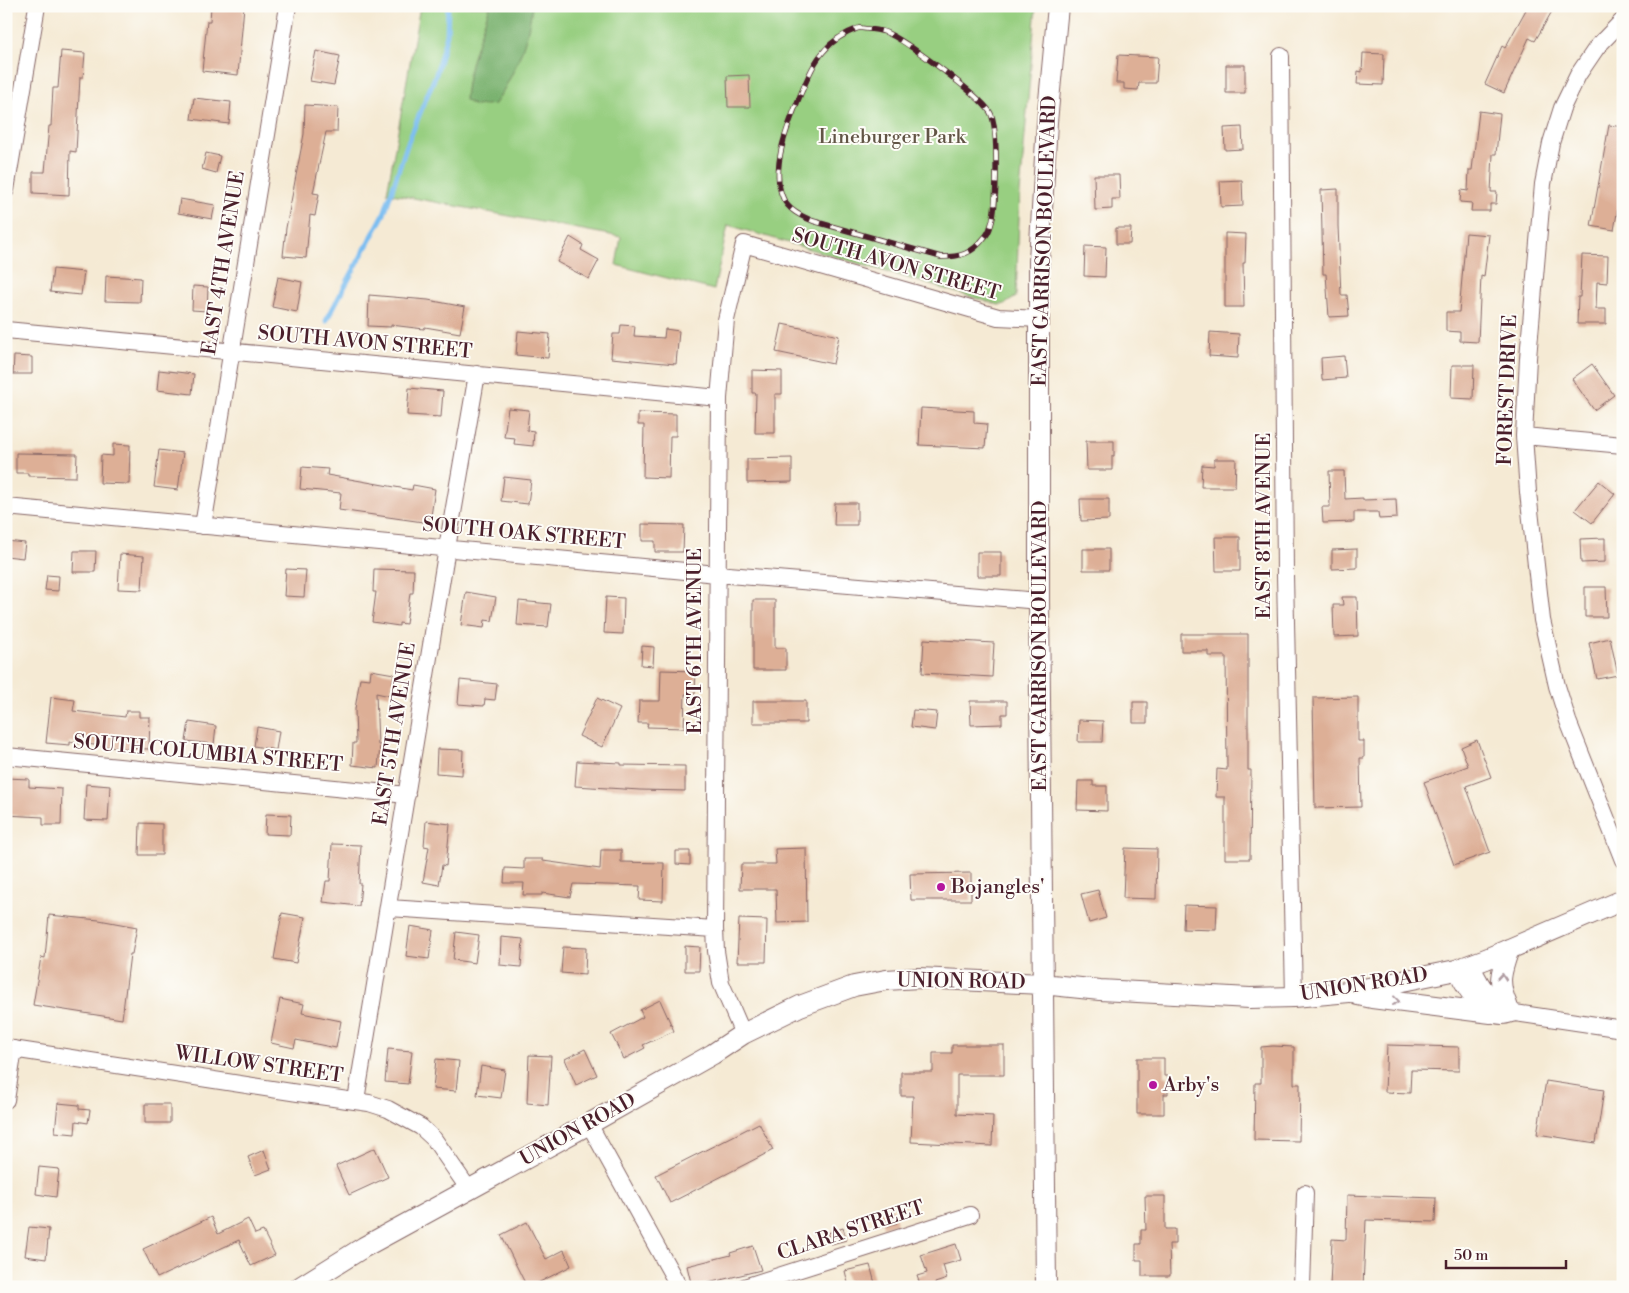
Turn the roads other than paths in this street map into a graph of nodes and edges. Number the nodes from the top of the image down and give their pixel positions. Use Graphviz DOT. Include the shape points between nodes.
graph roads {
  1 [pos="36,6"];
  2 [pos="288,6"];
  3 [pos="1058,6"];
  4 [pos="1623,20"];
  5 [pos="1281,56"];
  6 [pos="6,190"];
  7 [pos="744,244"];
  8 [pos="1039,319"];
  9 [pos="6,330"];
  10 [pos="231,352"];
  11 [pos="478,374"];
  12 [pos="719,398"];
  13 [pos="1524,436"];
  14 [pos="1623,446"];
  15 [pos="6,507"];
  16 [pos="203,526"];
  17 [pos="447,548"];
  18 [pos="717,574"];
  19 [pos="1039,601"];
  20 [pos="6,756"];
  21 [pos="407,795"];
  22 [pos="1623,860"];
  23 [pos="1623,900"];
  24 [pos="389,908"];
  25 [pos="715,929"];
  26 [pos="1509,949"];
  27 [pos="1464,967"];
  28 [pos="1042,984"];
  29 [pos="1349,992"];
  30 [pos="1294,997"];
  31 [pos="1504,1010"];
  32 [pos="1623,1029"];
  33 [pos="743,1034"];
  34 [pos="10,1049"];
  35 [pos="6,1100"];
  36 [pos="356,1100"];
  37 [pos="589,1124"];
  38 [pos="470,1191"];
  39 [pos="1305,1193"];
  40 [pos="970,1215"];
  41 [pos="300,1287"];
  42 [pos="679,1287"];
  43 [pos="744,1287"];
  44 [pos="1046,1287"];
  45 [pos="1302,1287"];
  1 -- 6 [label="street"];
  2 -- 10 [label="street, EAST 4TH AVENUE"];
  3 -- 8 [label="main road, EAST GARRISON BOULEVARD" via="1047,122"];
  4 -- 13 [label="street, FOREST DRIVE" via="1597,47 1578,75 1562,108 1551,143 1543,184"];
  5 -- 30 [label="street, EAST 8TH AVENUE" via="1285,584"];
  7 -- 8 [label="street, SOUTH AVON STREET" via="998,317"];
  7 -- 12 [label="street, EAST 6TH AVENUE" via="726,320"];
  8 -- 19 [label="main road, EAST GARRISON BOULEVARD"];
  9 -- 10 [label="street, SOUTH AVON STREET"];
  10 -- 11 [label="street, SOUTH AVON STREET"];
  10 -- 16 [label="street, EAST 4TH AVENUE"];
  11 -- 12 [label="street, SOUTH AVON STREET"];
  11 -- 17 [label="street, EAST 5TH AVENUE"];
  12 -- 18 [label="street, EAST 6TH AVENUE"];
  13 -- 14 [label="street"];
  13 -- 22 [label="street, FOREST DRIVE" via="1542,620 1557,686"];
  15 -- 16 [label="street, SOUTH OAK STREET"];
  16 -- 17 [label="street, SOUTH OAK STREET"];
  17 -- 18 [label="street, SOUTH OAK STREET"];
  17 -- 21 [label="street, EAST 5TH AVENUE"];
  18 -- 19 [label="street, SOUTH OAK STREET"];
  18 -- 25 [label="street, EAST 6TH AVENUE"];
  19 -- 28 [label="main road, EAST GARRISON BOULEVARD"];
  20 -- 21 [label="street, SOUTH COLUMBIA STREET"];
  21 -- 24 [label="street, EAST 5TH AVENUE"];
  23 -- 26 [label="main road, UNION ROAD"];
  24 -- 25 [label="street"];
  24 -- 36 [label="street, EAST 5TH AVENUE"];
  25 -- 33 [label="street, EAST 6TH AVENUE" via="721,983"];
  26 -- 27 [label="main road, UNION ROAD"];
  31 -- 26 [label="main road, one-way" via="1502,971"];
  27 -- 29 [label="main road, UNION ROAD"];
  27 -- 31 [label="street" via="1471,997"];
  28 -- 30 [label="main road, UNION ROAD" via="1100,990"];
  28 -- 33 [label="main road, UNION ROAD" via="931,978 886,980 854,986 817,999"];
  28 -- 44 [label="main road, EAST GARRISON BOULEVARD"];
  29 -- 30 [label="main road, UNION ROAD"];
  29 -- 31 [label="main road, one-way" via="1372,998"];
  31 -- 32 [label="street"];
  33 -- 37 [label="main road, UNION ROAD"];
  34 -- 35 [label="street"];
  34 -- 36 [label="street, WILLOW STREET"];
  36 -- 38 [label="street, WILLOW STREET" via="388,1109 421,1127 434,1139"];
  37 -- 38 [label="main road, UNION ROAD"];
  37 -- 42 [label="street"];
  38 -- 41 [label="main road, UNION ROAD" via="364,1247"];
  39 -- 45 [label="street"];
  40 -- 43 [label="street, CLARA STREET"];
}
